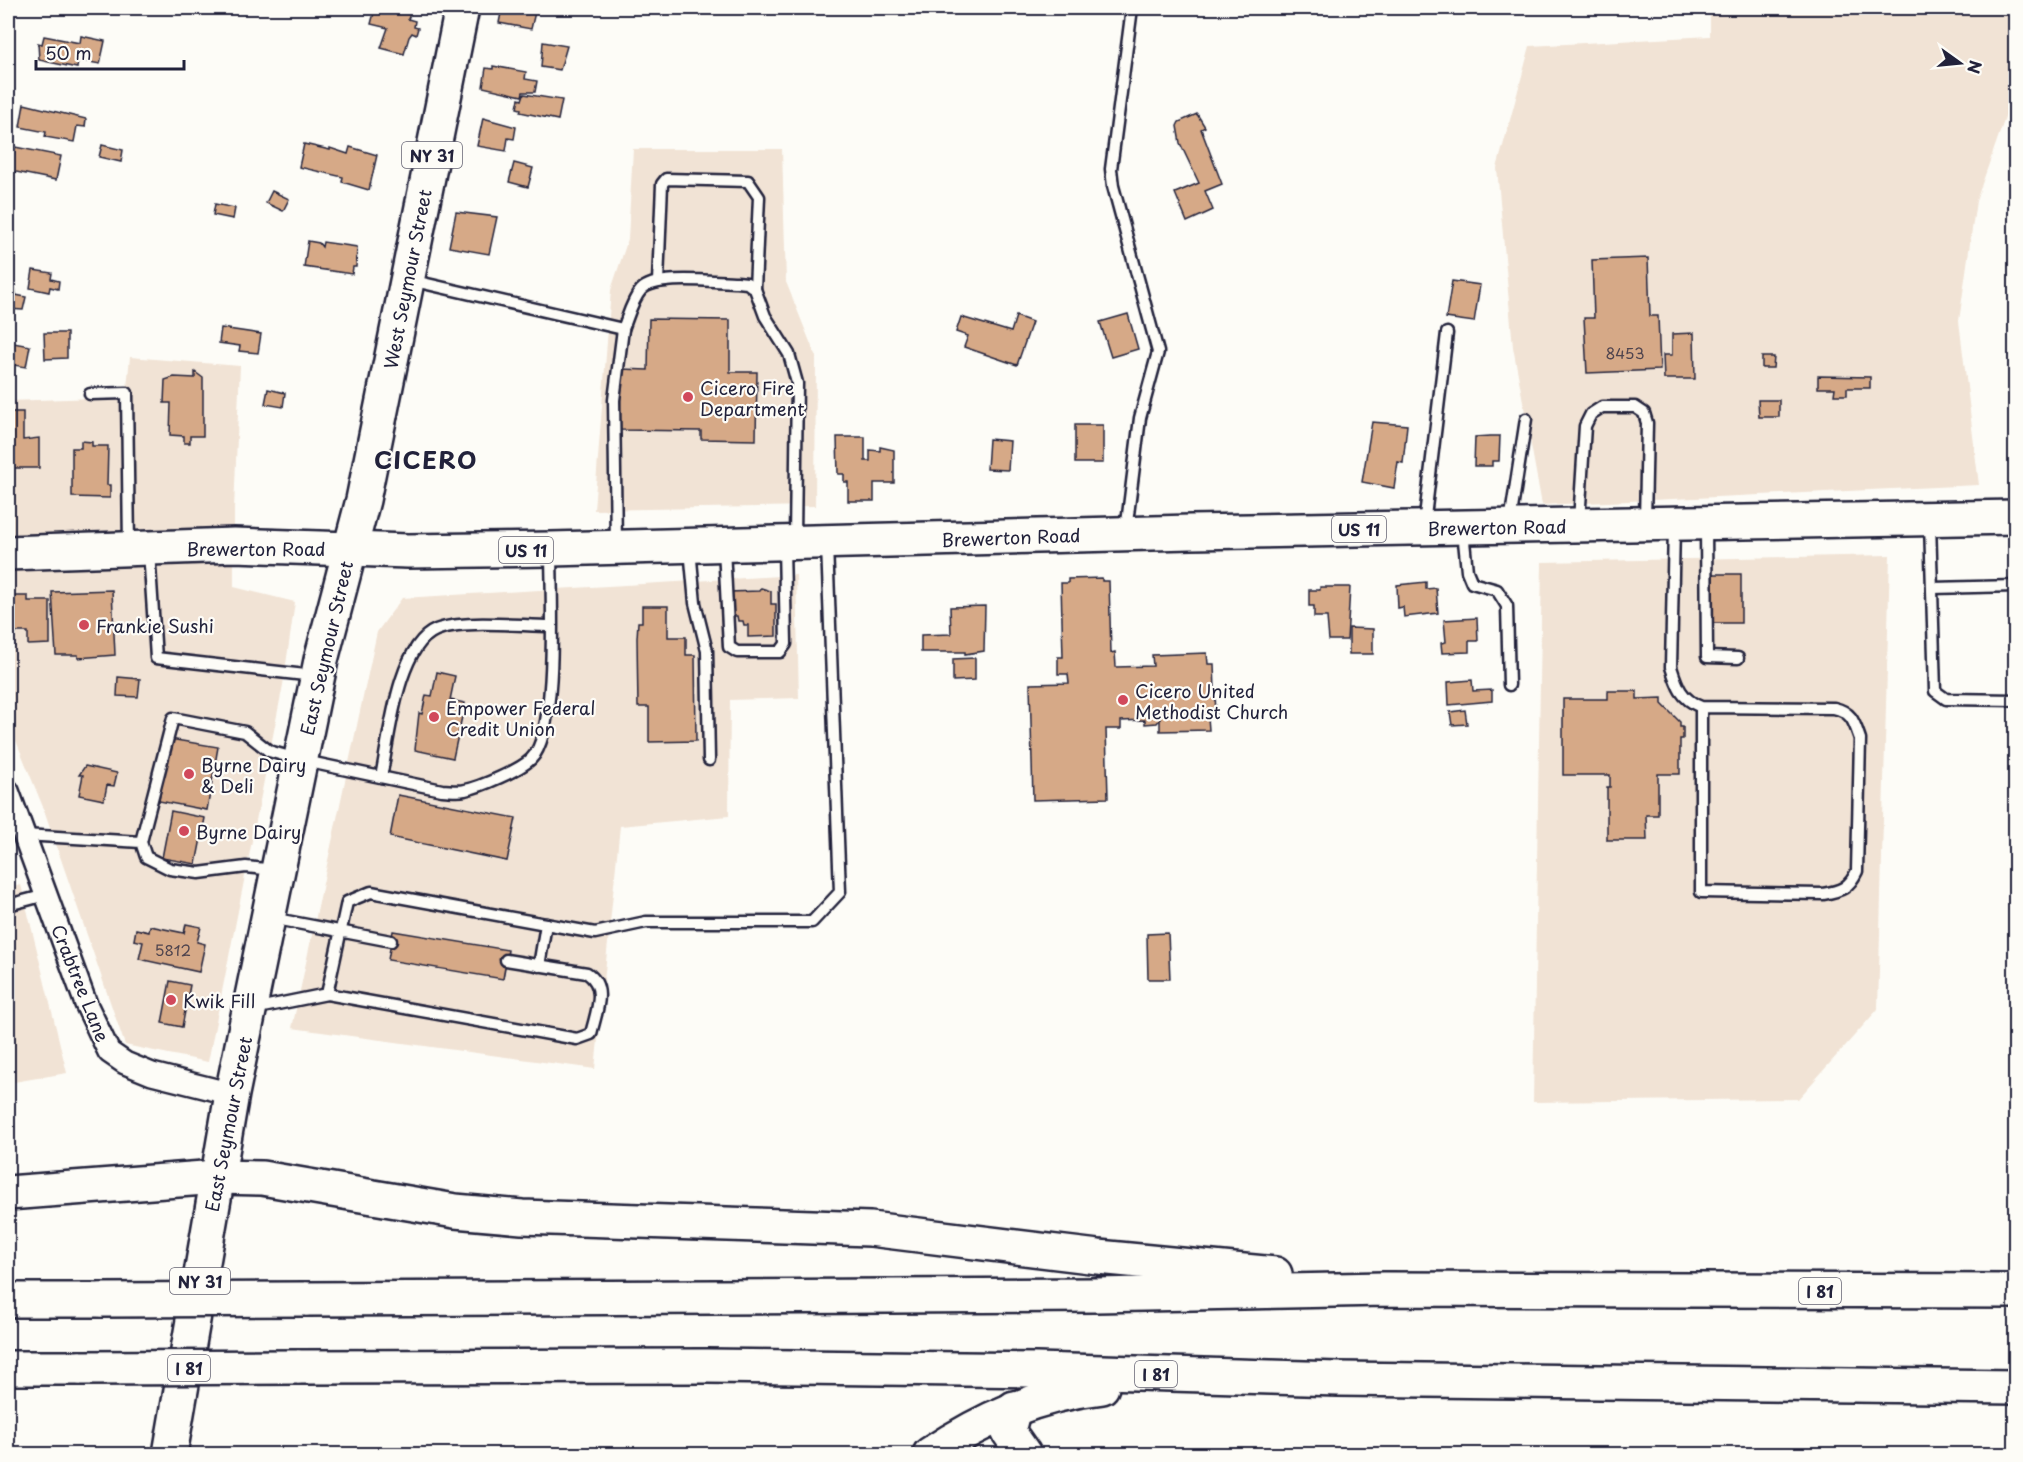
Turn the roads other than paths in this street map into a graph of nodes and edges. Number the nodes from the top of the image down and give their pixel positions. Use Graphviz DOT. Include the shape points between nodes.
graph roads {
  1 [pos="462,8"];
  2 [pos="1132,8"];
  3 [pos="407,279"];
  4 [pos="658,282"];
  5 [pos="755,289"];
  6 [pos="623,329"];
  7 [pos="1447,333"];
  8 [pos="90,394"];
  9 [pos="1526,418"];
  10 [pos="2016,517"];
  11 [pos="1930,519"];
  12 [pos="1675,523"];
  13 [pos="1579,525"];
  14 [pos="1509,526"];
  15 [pos="1463,527"];
  16 [pos="1424,528"];
  17 [pos="1125,534"];
  18 [pos="827,542"];
  19 [pos="789,543"];
  20 [pos="724,545"];
  21 [pos="690,546"];
  22 [pos="616,548"];
  23 [pos="139,549"];
  24 [pos="350,549"];
  25 [pos="552,549"];
  26 [pos="8,553"];
  27 [pos="2016,586"];
  28 [pos="1932,588"];
  29 [pos="551,626"];
  30 [pos="1738,658"];
  31 [pos="317,676"];
  32 [pos="1509,685"];
  33 [pos="2016,700"];
  34 [pos="1701,707"];
  35 [pos="300,760"];
  36 [pos="709,760"];
  37 [pos="381,777"];
  38 [pos="8,791"];
  39 [pos="24,835"];
  40 [pos="141,842"];
  41 [pos="278,870"];
  42 [pos="46,895"];
  43 [pos="8,905"];
  44 [pos="268,918"];
  45 [pos="546,924"];
  46 [pos="339,931"];
  47 [pos="391,941"];
  48 [pos="506,960"];
  49 [pos="539,966"];
  50 [pos="327,994"];
  51 [pos="249,1010"];
  52 [pos="232,1094"];
  53 [pos="217,1177"];
  54 [pos="8,1193"];
  55 [pos="1384,1289"];
  56 [pos="2016,1291"];
  57 [pos="8,1300"];
  58 [pos="8,1368"];
  59 [pos="1209,1375"];
  60 [pos="2016,1387"];
  61 [pos="1014,1408"];
  62 [pos="170,1455"];
  63 [pos="930,1455"];
  64 [pos="1024,1455"];
  1 -- 3 [label="main road, West Seymour Street / NY 31"];
  2 -- 17 [label="lane" via="1111,169 1158,352 1140,418"];
  3 -- 6 [label="lane"];
  3 -- 24 [label="main road, West Seymour Street / NY 31"];
  4 -- 5 [label="lane" via="738,282"];
  4 -- 5 [label="lane" via="662,184 666,179 748,181 759,197"];
  4 -- 6 [label="lane" via="641,291"];
  5 -- 19 [label="lane" via="765,316 791,361 797,383"];
  6 -- 22 [label="lane" via="614,400"];
  7 -- 16 [label="lane"];
  8 -- 23 [label="lane" via="127,393"];
  9 -- 14 [label="lane"];
  10 -- 11 [label="main road, Brewerton Road / US 11"];
  11 -- 12 [label="main road, Brewerton Road / US 11"];
  11 -- 28 [label="lane"];
  12 -- 13 [label="main road, Brewerton Road / US 11"];
  12 -- 13 [label="lane" via="1644,413 1635,407 1602,407 1591,414 1585,426"];
  12 -- 30 [label="lane" via="1707,657"];
  12 -- 34 [label="lane" via="1671,667 1677,689 1688,702"];
  13 -- 14 [label="main road, Brewerton Road / US 11"];
  14 -- 15 [label="main road, Brewerton Road / US 11"];
  15 -- 16 [label="main road, Brewerton Road / US 11"];
  15 -- 32 [label="lane" via="1472,584 1497,590 1507,606"];
  16 -- 17 [label="main road, Brewerton Road / US 11"];
  17 -- 18 [label="main road, Brewerton Road / US 11"];
  18 -- 19 [label="main road, Brewerton Road / US 11"];
  18 -- 45 [label="lane" via="840,892 812,922 646,922 595,933"];
  19 -- 20 [label="main road, Brewerton Road / US 11"];
  19 -- 20 [label="lane" via="786,644 780,652 737,652 729,647"];
  20 -- 21 [label="main road, Brewerton Road / US 11"];
  21 -- 22 [label="main road, Brewerton Road / US 11"];
  21 -- 36 [label="lane" via="695,603 707,651"];
  22 -- 25 [label="main road, Brewerton Road / US 11"];
  23 -- 24 [label="main road, Brewerton Road / US 11" via="234,545"];
  23 -- 26 [label="main road, Brewerton Road / US 11"];
  23 -- 31 [label="lane" via="156,658"];
  24 -- 25 [label="main road, Brewerton Road / US 11"];
  24 -- 31 [label="main road, East Seymour Street / NY 31"];
  25 -- 29 [label="lane"];
  27 -- 28 [label="lane"];
  28 -- 33 [label="lane" via="1934,682 1939,696"];
  29 -- 37 [label="lane" via="455,625 434,630 418,645 406,667"];
  29 -- 37 [label="lane" via="545,727 531,759 464,790 442,790"];
  31 -- 35 [label="main road, East Seymour Street / NY 31"];
  34 -- 34 [label="lane" via="1834,708 1853,718 1860,739 1857,871 1851,884 1823,894 1701,892"];
  35 -- 37 [label="lane"];
  35 -- 40 [label="lane" via="269,751 245,732 173,718"];
  35 -- 41 [label="main road, East Seymour Street / NY 31"];
  38 -- 39 [label="street, Crabtree Lane"];
  39 -- 40 [label="lane"];
  39 -- 42 [label="street, Crabtree Lane"];
  40 -- 41 [label="lane" via="146,857 170,869 199,873 246,867"];
  41 -- 44 [label="main road, East Seymour Street / NY 31"];
  42 -- 43 [label="lane"];
  42 -- 52 [label="street, Crabtree Lane" via="86,1004 110,1052 152,1074"];
  44 -- 46 [label="lane"];
  44 -- 51 [label="main road, East Seymour Street / NY 31"];
  45 -- 46 [label="lane" via="370,892 347,902"];
  45 -- 49 [label="lane"];
  46 -- 47 [label="lane"];
  46 -- 50 [label="lane"];
  48 -- 49 [label="lane"];
  49 -- 50 [label="lane" via="587,973 597,980 600,991 591,1034 577,1039"];
  50 -- 51 [label="lane"];
  51 -- 52 [label="main road, East Seymour Street / NY 31"];
  52 -- 53 [label="main road, East Seymour Street / NY 31"];
  53 -- 54 [label="main road"];
  53 -- 55 [label="main road" via="262,1178 455,1211 522,1217 870,1229"];
  53 -- 62 [label="main road, East Seymour Street / NY 31"];
  55 -- 56 [label="main road, I 81"];
  55 -- 57 [label="main road, I 81, bridge" via="1085,1296"];
  58 -- 59 [label="main road, I 81, bridge" via="706,1366"];
  59 -- 60 [label="main road, I 81"];
  59 -- 61 [label="main road" via="1081,1389"];
  61 -- 63 [label="main road" via="960,1434"];
  61 -- 64 [label="main road" via="1008,1431"];
}
